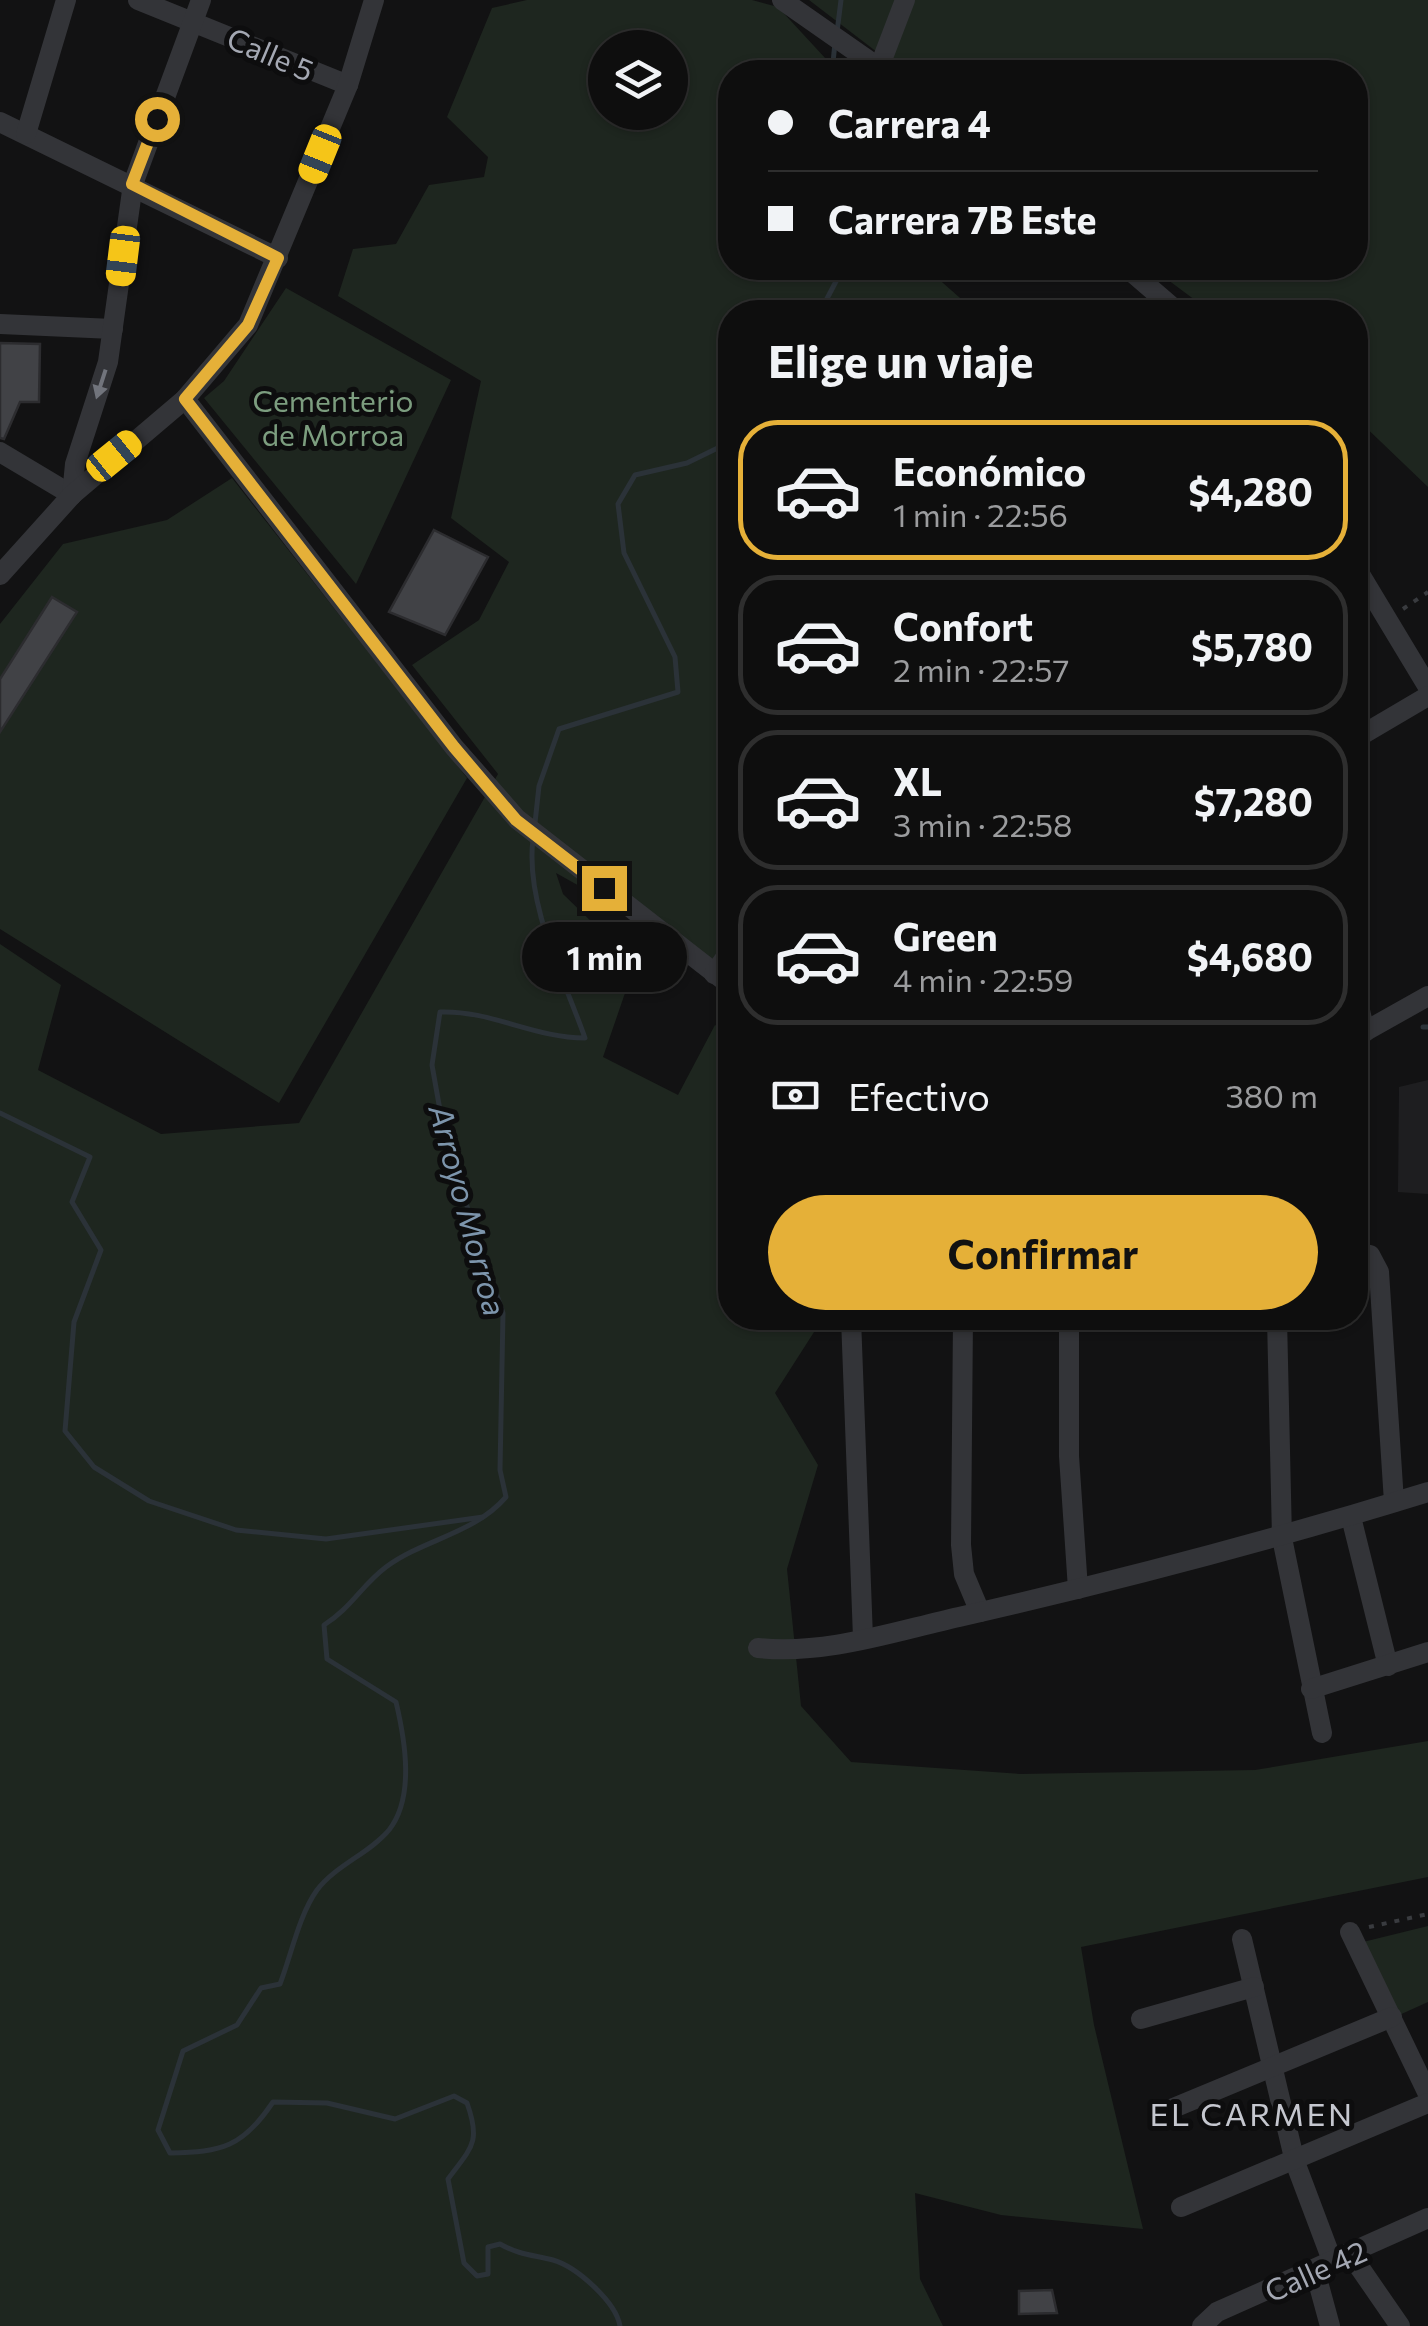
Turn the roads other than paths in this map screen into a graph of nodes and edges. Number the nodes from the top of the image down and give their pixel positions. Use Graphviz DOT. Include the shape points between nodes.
graph roads {
  1 [pos="66,0"];
  2 [pos="138,0"];
  3 [pos="374,0"];
  4 [pos="782,0"];
  5 [pos="904,0"];
  6 [pos="197,10"];
  7 [pos="868,60"];
  8 [pos="885,60"];
  9 [pos="348,85"];
  10 [pos="0,122"];
  11 [pos="26,134"];
  12 [pos="132,184"];
  13 [pos="278,258"];
  14 [pos="1140,280"];
  15 [pos="1164,300"];
  16 [pos="0,324"];
  17 [pos="113,329"];
  18 [pos="185,399"];
  19 [pos="0,452"];
  20 [pos="72,495"];
  21 [pos="0,576"];
  22 [pos="1368,586"];
  23 [pos="1428,686"];
  24 [pos="1428,696"];
  25 [pos="1368,731"];
  26 [pos="718,976"];
  27 [pos="1428,996"];
  28 [pos="1368,1030"];
  29 [pos="1368,1255"];
  30 [pos="850,1330"];
  31 [pos="963,1330"];
  32 [pos="1069,1330"];
  33 [pos="1276,1330"];
  34 [pos="1428,1492"];
  35 [pos="1394,1502"];
  36 [pos="1351,1517"];
  37 [pos="1282,1538"];
  38 [pos="1078,1590"];
  39 [pos="980,1612"];
  40 [pos="863,1638"];
  41 [pos="758,1648"];
  42 [pos="1428,1652"];
  43 [pos="1388,1666"];
  44 [pos="1312,1689"];
  45 [pos="1322,1733"];
  46 [pos="1350,1932"];
  47 [pos="1242,1938"];
  48 [pos="1254,1988"];
  49 [pos="1392,2017"];
  50 [pos="1141,2019"];
  51 [pos="1274,2066"];
  52 [pos="1428,2094"];
  53 [pos="1428,2104"];
  54 [pos="1159,2114"];
  55 [pos="1295,2162"];
  56 [pos="1181,2207"];
  57 [pos="1428,2218"];
  58 [pos="1333,2263"];
  59 [pos="1202,2324"];
  60 [pos="1330,2326"];
  61 [pos="1400,2326"];
  1 -- 11 [label="street"];
  2 -- 6 [label="street, Calle 5"];
  3 -- 9 [label="street"];
  4 -- 7 [label="street"];
  5 -- 8 [label="street"];
  6 -- 9 [label="street, Calle 5"];
  6 -- 12 [label="street"];
  9 -- 13 [label="street"];
  10 -- 11 [label="street"];
  11 -- 12 [label="street"];
  12 -- 13 [label="street"];
  12 -- 17 [label="street"];
  13 -- 18 [label="street" via="248,325"];
  14 -- 15 [label="street"];
  16 -- 17 [label="street"];
  17 -- 20 [label="street, one-way"];
  18 -- 20 [label="street"];
  18 -- 26 [label="street" via="516,820"];
  19 -- 20 [label="street"];
  20 -- 21 [label="street"];
  22 -- 23 [label="street"];
  24 -- 25 [label="street"];
  27 -- 28 [label="street"];
  29 -- 35 [label="street" via="1379,1272"];
  30 -- 40 [label="street"];
  31 -- 39 [label="street" via="961,1545 964,1574"];
  32 -- 38 [label="street" via="1068,1456"];
  33 -- 37 [label="street"];
  34 -- 35 [label="street"];
  35 -- 36 [label="street"];
  36 -- 37 [label="street"];
  36 -- 43 [label="street"];
  37 -- 38 [label="street"];
  37 -- 44 [label="street"];
  38 -- 39 [label="street"];
  39 -- 40 [label="street"];
  40 -- 41 [label="street" via="816,1650"];
  42 -- 43 [label="street"];
  43 -- 44 [label="street"];
  44 -- 45 [label="street"];
  46 -- 49 [label="street"];
  47 -- 48 [label="street"];
  48 -- 50 [label="street"];
  48 -- 51 [label="street"];
  49 -- 51 [label="street"];
  49 -- 52 [label="street"];
  51 -- 54 [label="street"];
  51 -- 55 [label="street"];
  53 -- 55 [label="street"];
  55 -- 56 [label="street"];
  55 -- 58 [label="street"];
  57 -- 58 [label="street, Calle 42"];
  58 -- 59 [label="street, Calle 42"];
  58 -- 60 [label="street"];
  58 -- 61 [label="street"];
}
